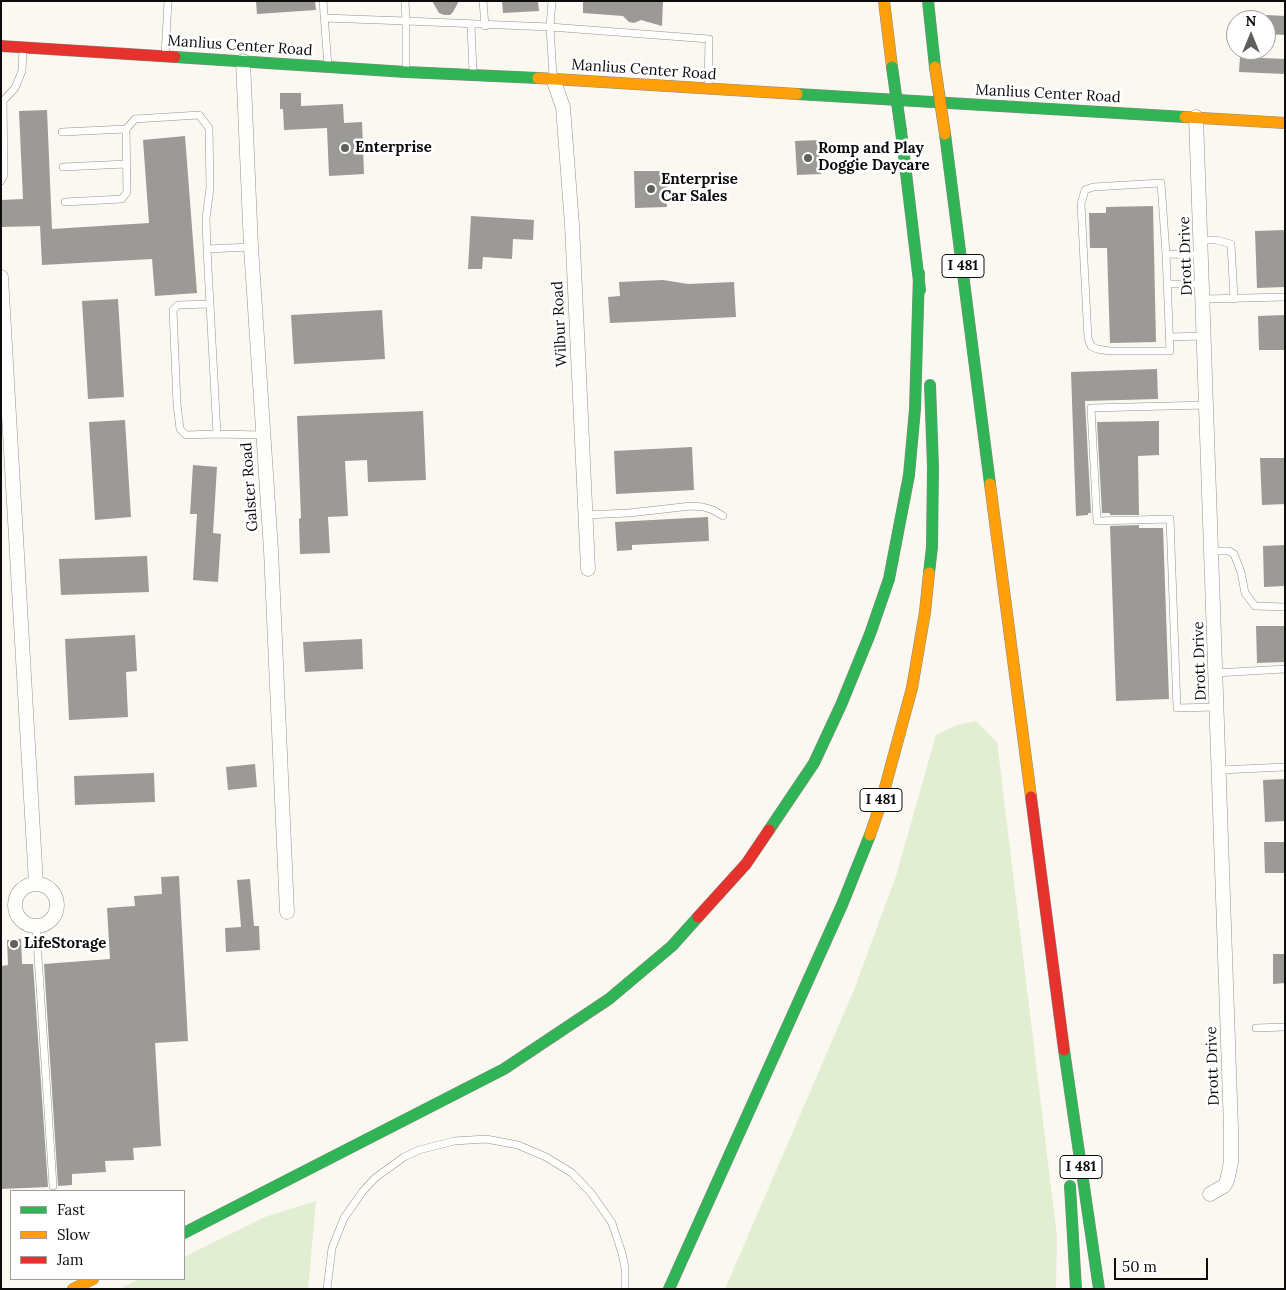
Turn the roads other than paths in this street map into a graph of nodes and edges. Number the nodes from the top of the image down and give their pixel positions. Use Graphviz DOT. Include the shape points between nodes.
graph roads {
  1 [pos="168,1"];
  2 [pos="323,1"];
  3 [pos="406,1"];
  4 [pos="483,1"];
  5 [pos="552,1"];
  6 [pos="884,1"];
  7 [pos="928,1"];
  8 [pos="324,18"];
  9 [pos="406,21"];
  10 [pos="472,25"];
  11 [pos="485,26"];
  12 [pos="550,27"];
  13 [pos="1,46"];
  14 [pos="23,48"];
  15 [pos="165,56"];
  16 [pos="243,61"];
  17 [pos="328,67"];
  18 [pos="406,72"];
  19 [pos="473,75"];
  20 [pos="554,79"];
  21 [pos="708,89"];
  22 [pos="1196,117"];
  23 [pos="1285,123"];
  24 [pos="126,129"];
  25 [pos="62,132"];
  26 [pos="126,164"];
  27 [pos="63,167"];
  28 [pos="1,181"];
  29 [pos="65,202"];
  30 [pos="1202,247"];
  31 [pos="251,248"];
  32 [pos="207,249"];
  33 [pos="1166,254"];
  34 [pos="919,273"];
  35 [pos="1,277"];
  36 [pos="1167,284"];
  37 [pos="1203,284"];
  38 [pos="1285,297"];
  39 [pos="1204,299"];
  40 [pos="1234,299"];
  41 [pos="210,304"];
  42 [pos="1205,336"];
  43 [pos="1169,337"];
  44 [pos="928,358"];
  45 [pos="929,376"];
  46 [pos="1208,405"];
  47 [pos="217,434"];
  48 [pos="262,435"];
  49 [pos="585,514"];
  50 [pos="723,516"];
  51 [pos="1212,551"];
  52 [pos="588,569"];
  53 [pos="1285,607"];
  54 [pos="1285,670"];
  55 [pos="1216,673"];
  56 [pos="1217,707"];
  57 [pos="1285,766"];
  58 [pos="1220,770"];
  59 [pos="36,884"];
  60 [pos="287,912"];
  61 [pos="36,926"];
  62 [pos="1285,1027"];
  63 [pos="1256,1028"];
  64 [pos="1062,1045"];
  65 [pos="53,1186"];
  66 [pos="1210,1194"];
  67 [pos="185,1233"];
  68 [pos="91,1280"];
  69 [pos="73,1289"];
  70 [pos="327,1289"];
  71 [pos="625,1289"];
  72 [pos="669,1289"];
  73 [pos="1076,1289"];
  74 [pos="1099,1289"];
  1 -- 15 [label="lane"];
  2 -- 8 [label="lane"];
  3 -- 9 [label="lane"];
  4 -- 11 [label="lane"];
  5 -- 12 [label="lane"];
  6 -- 34 [label="main road, bridge"];
  7 -- 64 [label="main road, I 481, bridge"];
  8 -- 9 [label="lane"];
  8 -- 17 [label="lane"];
  9 -- 10 [label="lane"];
  9 -- 18 [label="lane"];
  10 -- 11 [label="lane"];
  10 -- 19 [label="lane"];
  11 -- 12 [label="lane"];
  12 -- 20 [label="lane"];
  12 -- 21 [label="lane" via="709,39"];
  13 -- 14 [label="main road, Manlius Center Road"];
  14 -- 15 [label="main road, Manlius Center Road"];
  14 -- 28 [label="lane" via="22,71 3,101 4,175"];
  15 -- 16 [label="main road, Manlius Center Road"];
  16 -- 17 [label="main road, Manlius Center Road"];
  16 -- 31 [label="street, Galster Road"];
  17 -- 18 [label="main road, Manlius Center Road"];
  18 -- 19 [label="main road, Manlius Center Road"];
  19 -- 20 [label="main road, Manlius Center Road"];
  20 -- 21 [label="main road, Manlius Center Road"];
  20 -- 49 [label="street, Wilbur Road" via="563,107 572,225"];
  21 -- 22 [label="main road, Manlius Center Road"];
  22 -- 23 [label="main road, Manlius Center Road"];
  22 -- 30 [label="street, Drott Drive"];
  24 -- 25 [label="lane"];
  24 -- 26 [label="lane"];
  24 -- 32 [label="lane" via="135,119 199,115 208,128"];
  26 -- 27 [label="lane"];
  26 -- 29 [label="lane" via="127,192 122,200"];
  30 -- 33 [label="lane"];
  30 -- 37 [label="street, Drott Drive"];
  30 -- 40 [label="lane" via="1216,240 1231,244"];
  31 -- 32 [label="lane"];
  31 -- 48 [label="street, Galster Road"];
  32 -- 41 [label="lane"];
  33 -- 36 [label="lane"];
  33 -- 43 [label="lane" via="1160,184 1085,190 1080,204 1091,346 1110,351 1170,350"];
  34 -- 44 [label="main road"];
  34 -- 67 [label="main road" via="915,409 909,475 889,579 870,634 814,763 746,864 672,946 609,999 504,1069"];
  35 -- 59 [label="street"];
  36 -- 37 [label="lane"];
  36 -- 43 [label="lane"];
  37 -- 39 [label="street, Drott Drive"];
  38 -- 40 [label="lane"];
  39 -- 40 [label="lane"];
  39 -- 42 [label="street, Drott Drive"];
  41 -- 47 [label="lane"];
  41 -- 47 [label="lane" via="178,305 173,310 177,404 180,428 186,435"];
  42 -- 43 [label="lane"];
  42 -- 46 [label="street, Drott Drive"];
  45 -- 72 [label="main road, I 481" via="932,547 925,612 912,688 880,806 842,905"];
  46 -- 51 [label="street, Drott Drive"];
  46 -- 56 [label="lane" via="1091,408 1096,521 1170,518 1177,708"];
  47 -- 48 [label="lane"];
  48 -- 60 [label="street, Galster Road" via="272,559"];
  49 -- 50 [label="lane" via="691,506 713,510"];
  49 -- 52 [label="street, Wilbur Road"];
  51 -- 53 [label="lane" via="1234,554 1245,593 1255,606"];
  51 -- 55 [label="street, Drott Drive"];
  54 -- 55 [label="lane"];
  55 -- 56 [label="street, Drott Drive"];
  56 -- 58 [label="street, Drott Drive"];
  57 -- 58 [label="lane"];
  58 -- 66 [label="street, Drott Drive" via="1231,1154 1227,1181"];
  59 -- 61 [label="street" via="29,885 18,894 15,907 23,922"];
  59 -- 61 [label="street" via="51,890 57,906 49,922"];
  61 -- 65 [label="lane"];
  62 -- 63 [label="lane"];
  64 -- 73 [label="main road"];
  64 -- 74 [label="main road, I 481"];
  68 -- 69 [label="main road"];
  70 -- 71 [label="lane" via="332,1248 344,1218 375,1178 420,1150 454,1141 486,1139 518,1145 546,1157 572,1173 591,1193 612,1223 625,1268"];
}
